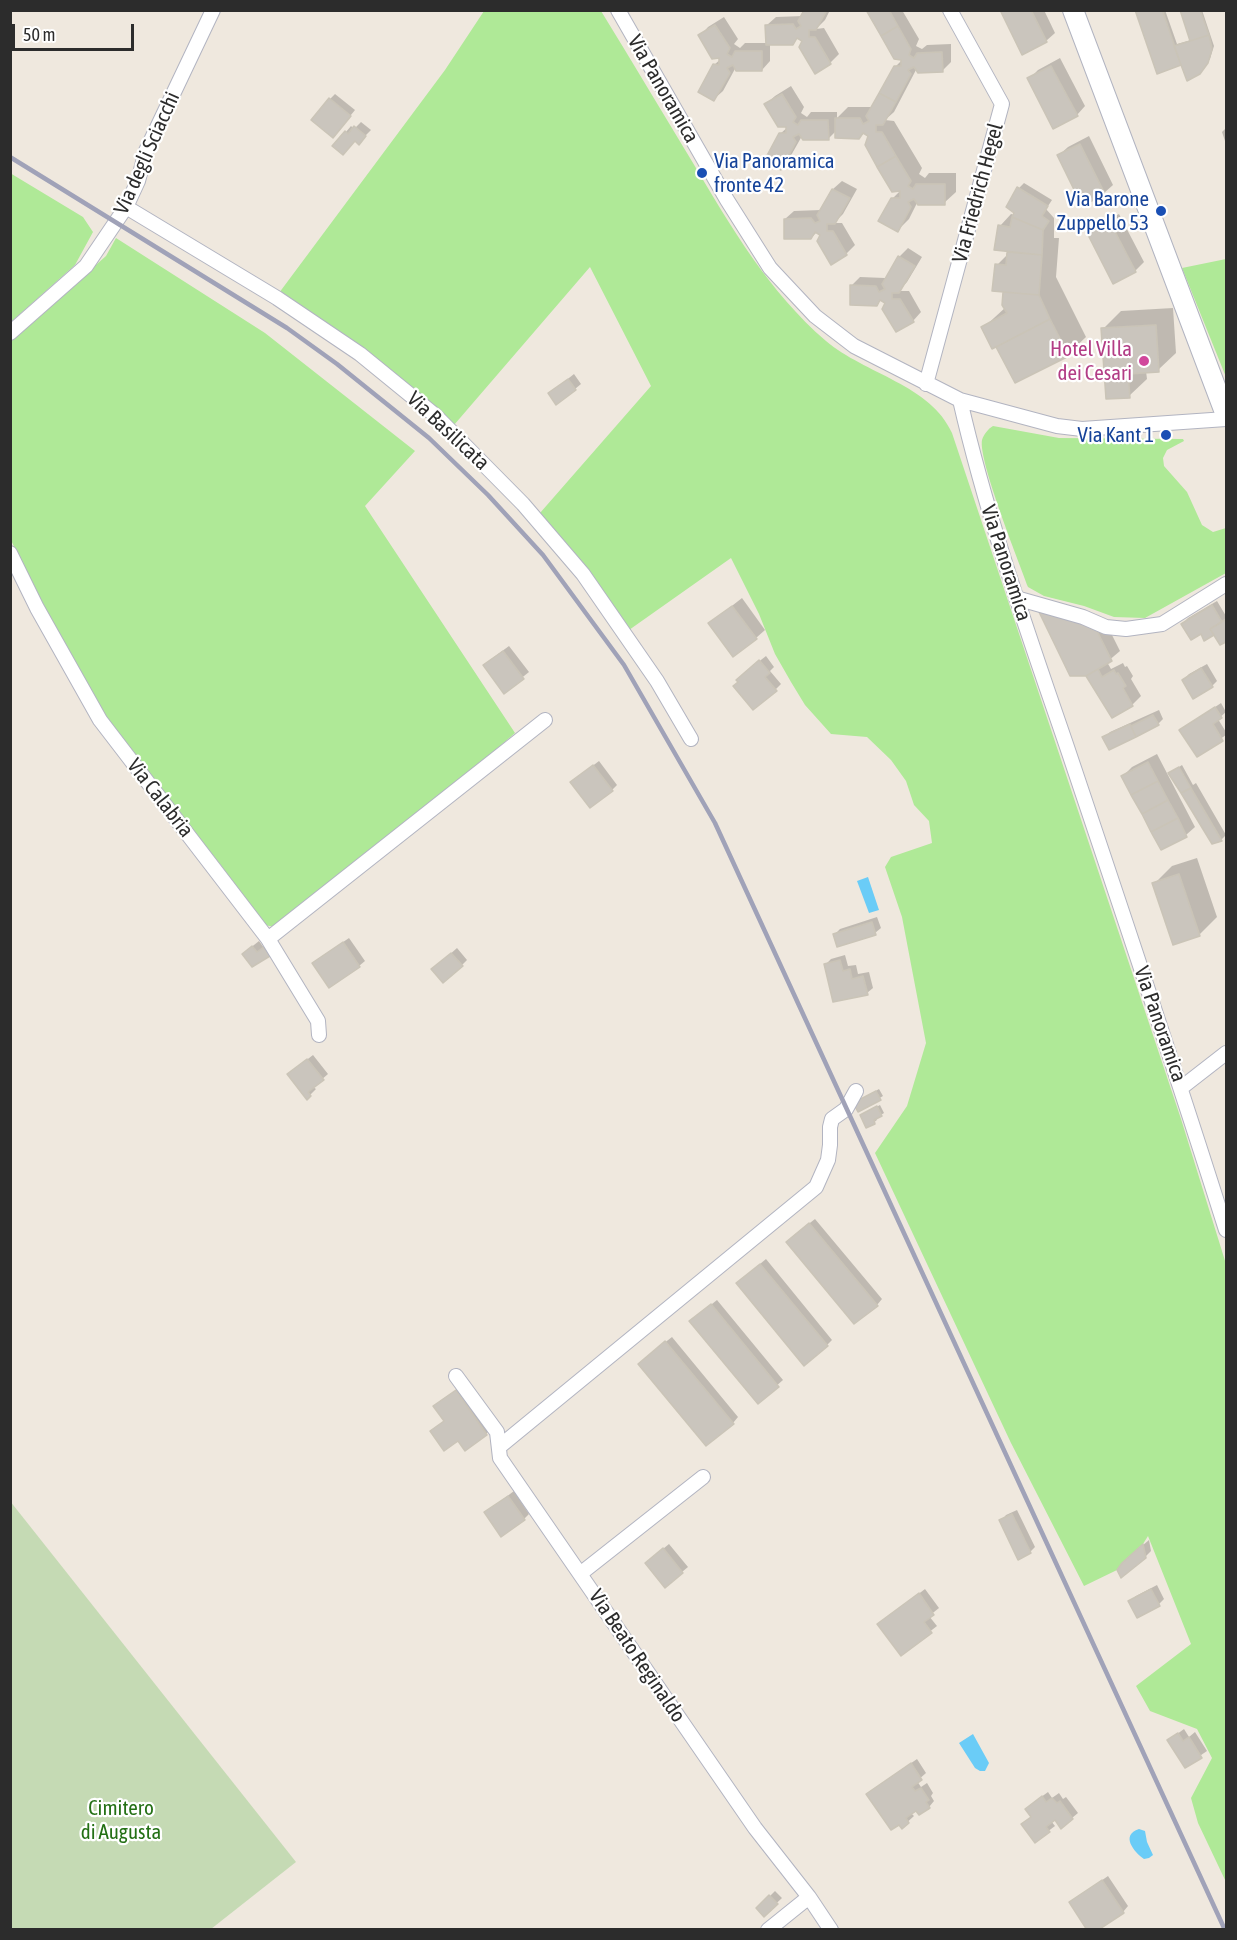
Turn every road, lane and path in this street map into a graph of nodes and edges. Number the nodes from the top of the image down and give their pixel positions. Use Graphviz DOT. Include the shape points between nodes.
graph roads {
  1 [pos="213,10"];
  2 [pos="618,10"];
  3 [pos="950,10"];
  4 [pos="1073,10"];
  5 [pos="126,207"];
  6 [pos="10,333"];
  7 [pos="926,384"];
  8 [pos="960,400"];
  9 [pos="1227,417"];
  10 [pos="10,553"];
  11 [pos="1227,584"];
  12 [pos="1016,598"];
  13 [pos="546,720"];
  14 [pos="691,739"];
  15 [pos="268,939"];
  16 [pos="319,1035"];
  17 [pos="1227,1053"];
  18 [pos="1181,1088"];
  19 [pos="856,1091"];
  20 [pos="1227,1230"];
  21 [pos="456,1376"];
  22 [pos="499,1447"];
  23 [pos="703,1477"];
  24 [pos="580,1574"];
  25 [pos="809,1897"];
  26 [pos="768,1929"];
  27 [pos="831,1929"];
  1 -- 5 [label="street, Via degli Sciacchi" via="146,151"];
  2 -- 7 [label="street, Via Panoramica" via="770,268 815,316 854,346"];
  3 -- 7 [label="street, Via Friedrich Hegel" via="1002,104"];
  4 -- 9 [label="main road"];
  5 -- 6 [label="street, Via degli Sciacchi" via="86,266"];
  5 -- 14 [label="street, Via Basilicata" via="277,298 360,354 436,416 523,504 583,574 657,681"];
  7 -- 8 [label="street, Via Panoramica"];
  8 -- 9 [label="street" via="1022,418 1082,429"];
  8 -- 12 [label="street, Via Panoramica" via="973,458"];
  10 -- 15 [label="street, Via Calabria" via="100,720"];
  11 -- 12 [label="street" via="1162,624 1126,629 1106,627"];
  12 -- 18 [label="street, Via Panoramica"];
  13 -- 15 [label="street"];
  15 -- 16 [label="street, Via Calabria" via="318,1021"];
  17 -- 18 [label="street"];
  18 -- 20 [label="street, Via Panoramica"];
  19 -- 22 [label="street" via="846,1108 832,1119 828,1160 816,1187"];
  21 -- 22 [label="street, Via Beato Reginaldo" via="497,1432"];
  22 -- 24 [label="street, Via Beato Reginaldo" via="500,1458"];
  23 -- 24 [label="street"];
  24 -- 25 [label="street, Via Beato Reginaldo" via="755,1828"];
  25 -- 26 [label="street"];
  25 -- 27 [label="street, Via Beato Reginaldo"];
}
